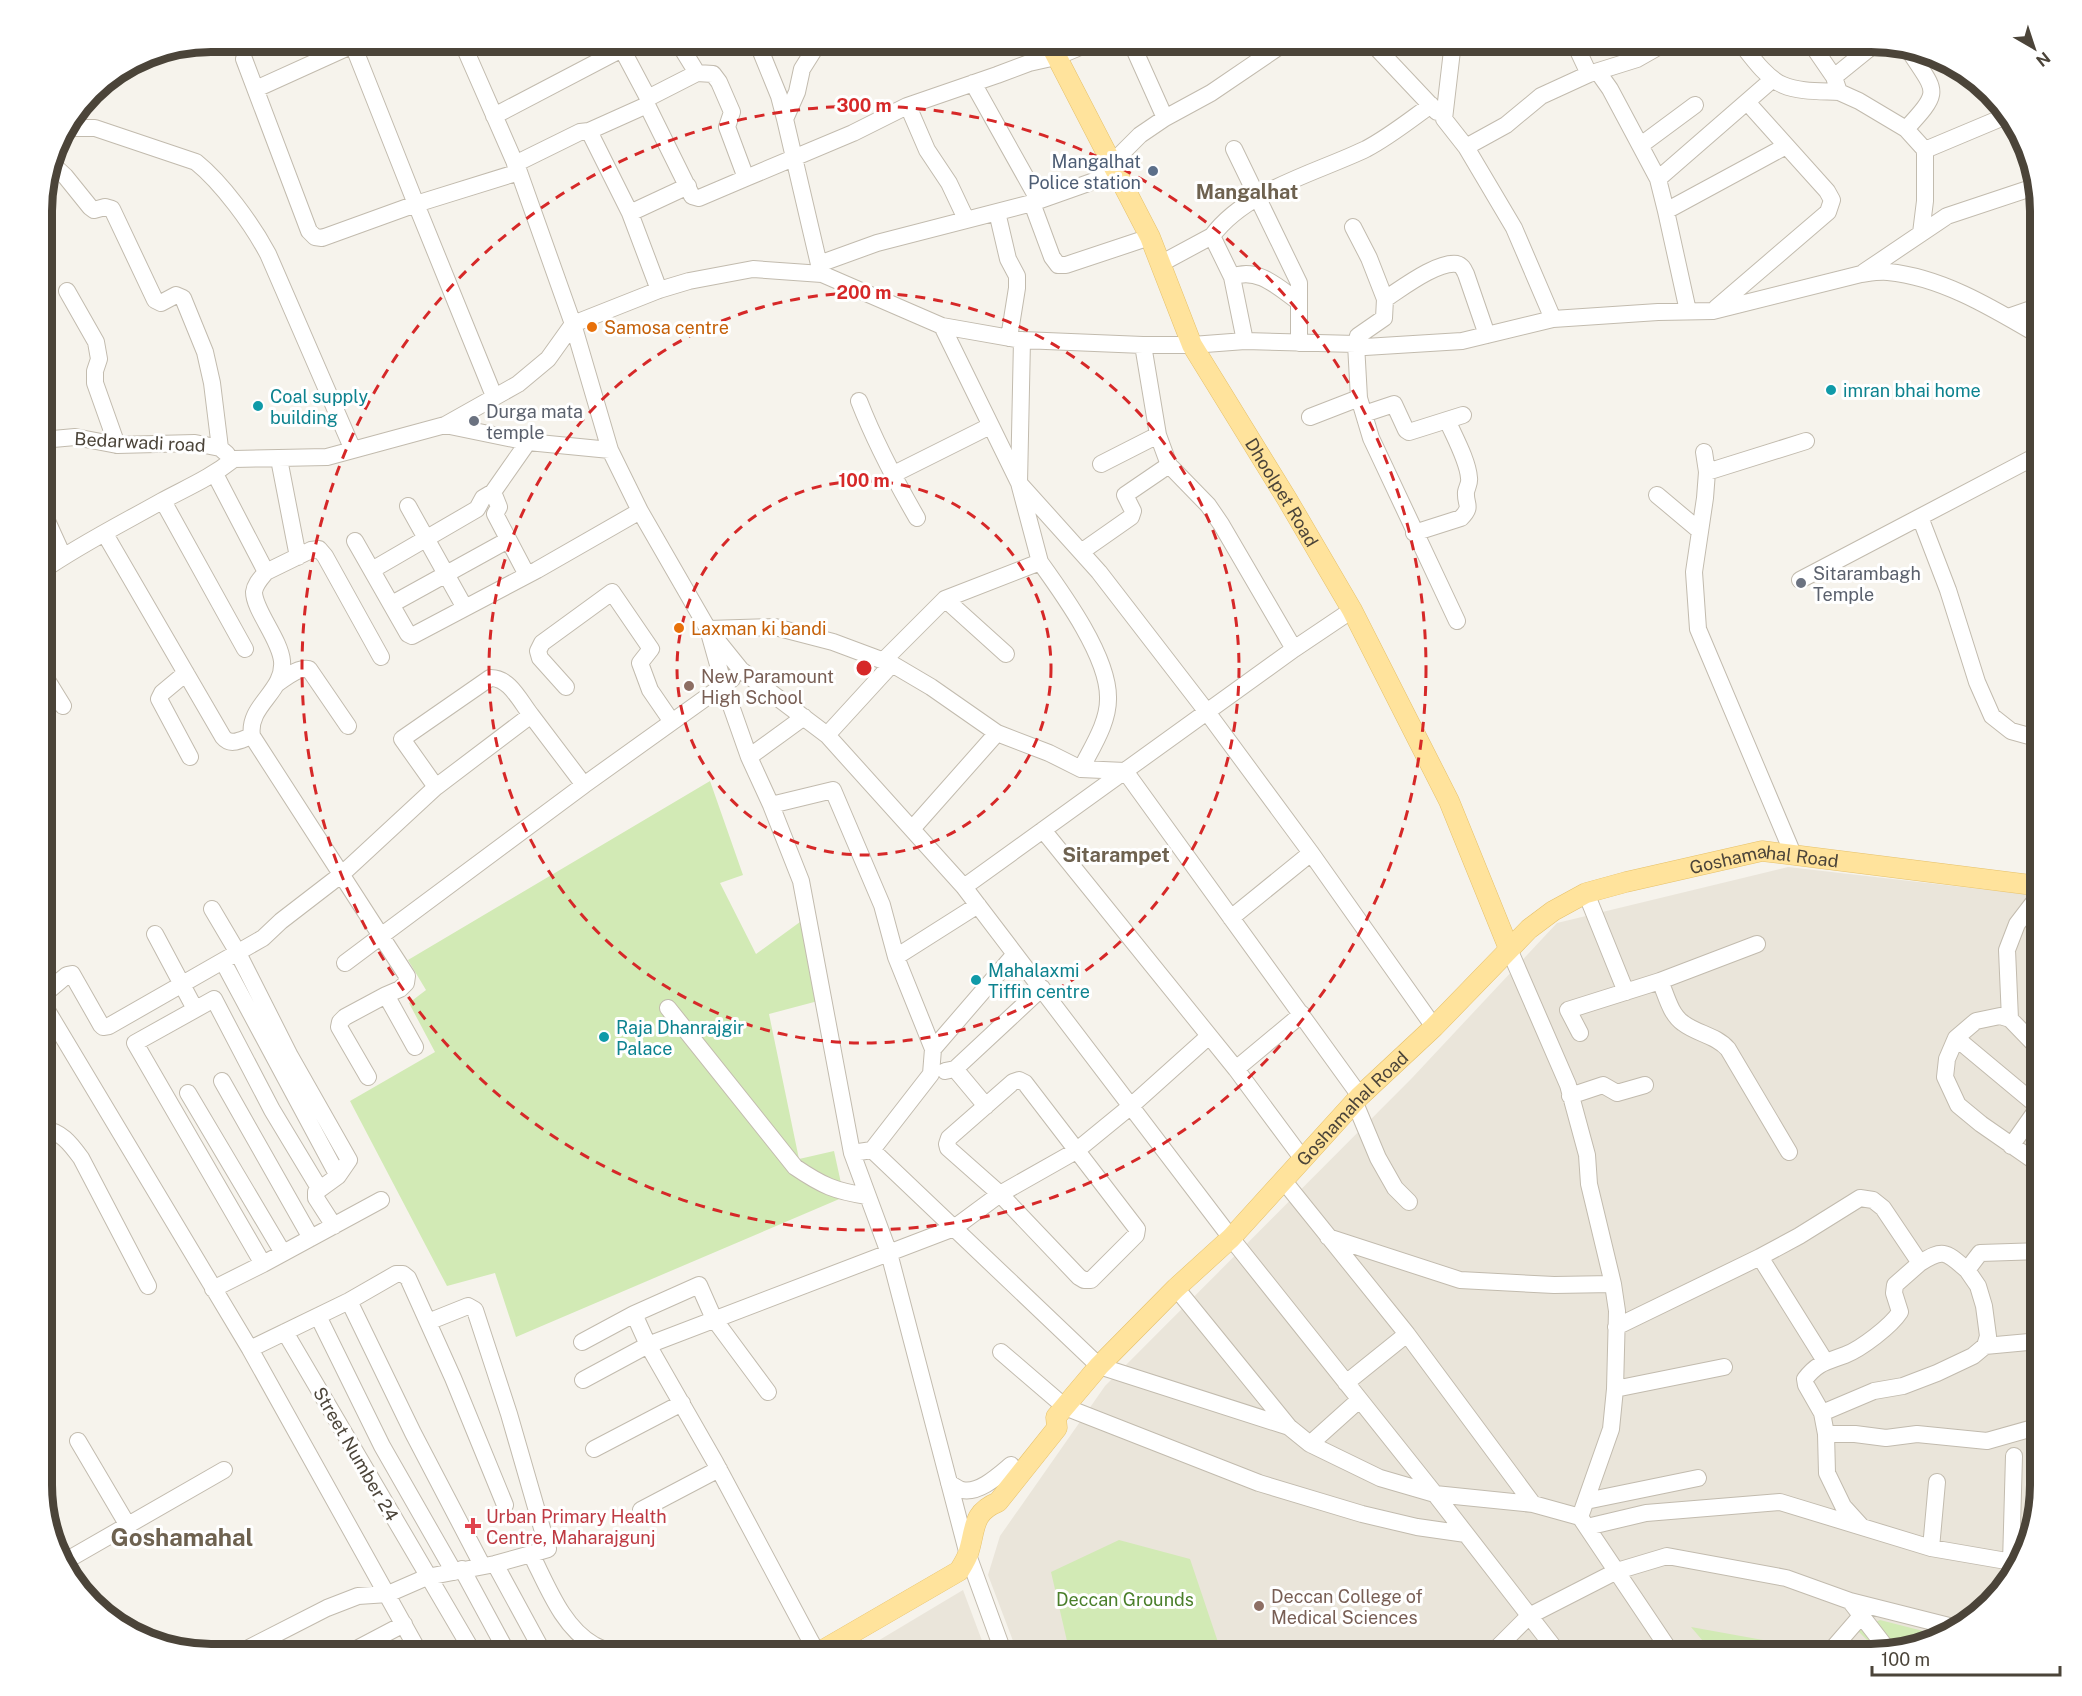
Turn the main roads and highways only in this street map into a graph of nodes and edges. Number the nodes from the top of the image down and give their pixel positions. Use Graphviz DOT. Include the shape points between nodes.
graph roads {
  1 [pos="1053,52"];
  2 [pos="2030,885"];
  3 [pos="1509,949"];
  4 [pos="1061,1412"];
  5 [pos="985,1507"];
  6 [pos="832,1644"];
  1 -- 3 [label="main road, Dhoolpet Road" via="1150,237 1191,345 1352,610 1449,801"];
  2 -- 3 [label="main road, Goshamahal Road" via="1762,851 1586,893 1553,911"];
  3 -- 4 [label="main road, Goshamahal Road" via="1357,1099 1231,1238 1099,1366"];
  4 -- 5 [label="main road" via="1047,1420 987,1495"];
  4 -- 5 [label="main road, Goshamahal Road" via="1057,1428 998,1502"];
  5 -- 6 [label="main road, Goshamahal Road" via="976,1521 968,1555 959,1571"];
}
